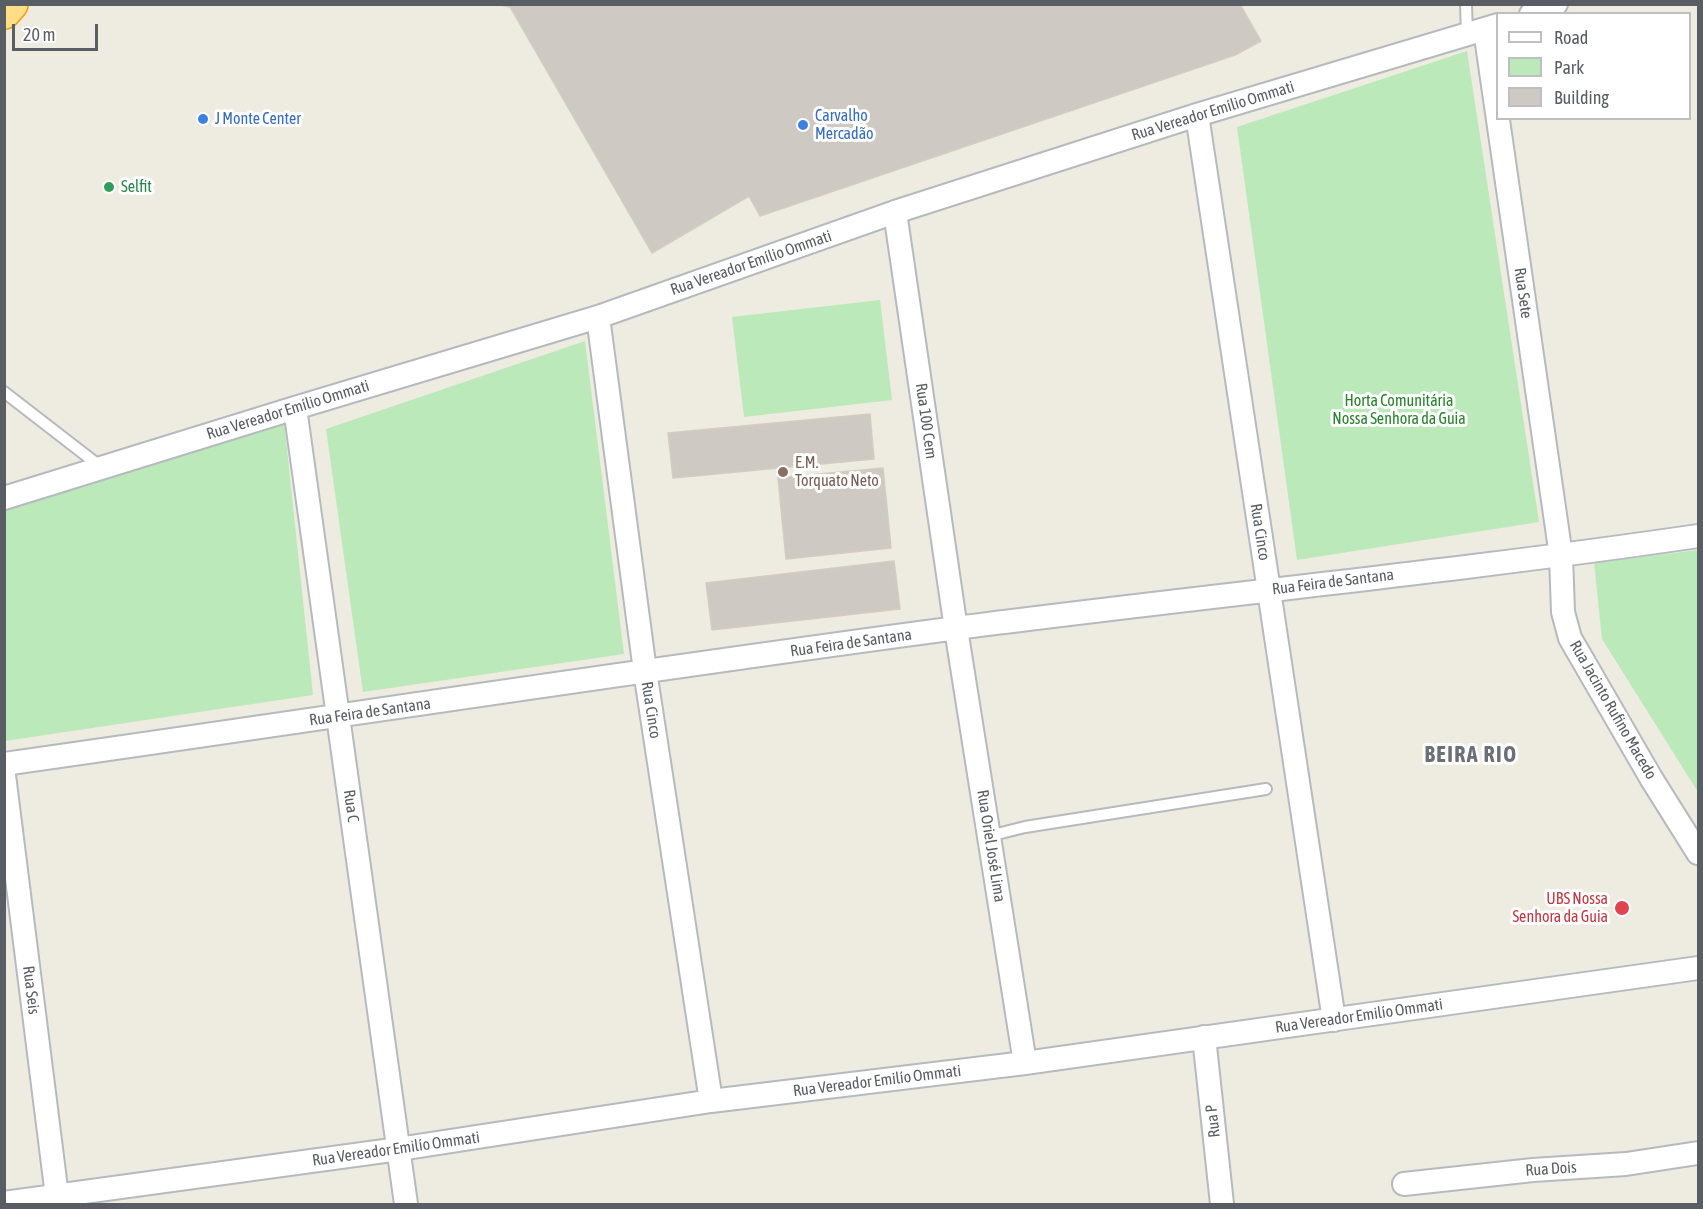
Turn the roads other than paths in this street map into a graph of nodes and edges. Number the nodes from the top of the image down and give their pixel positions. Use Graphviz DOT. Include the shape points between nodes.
graph roads {
  1 [pos="11,4"];
  2 [pos="1466,4"];
  3 [pos="1556,4"];
  4 [pos="4,12"];
  5 [pos="1536,12"];
  6 [pos="1483,30"];
  7 [pos="1197,115"];
  8 [pos="1496,118"];
  9 [pos="1496,120"];
  10 [pos="895,213"];
  11 [pos="598,317"];
  12 [pos="4,392"];
  13 [pos="295,408"];
  14 [pos="102,468"];
  15 [pos="7,495"];
  16 [pos="1698,536"];
  17 [pos="1561,556"];
  18 [pos="1268,590"];
  19 [pos="957,628"];
  20 [pos="645,671"];
  21 [pos="338,717"];
  22 [pos="4,764"];
  23 [pos="4,775"];
  24 [pos="1266,789"];
  25 [pos="989,836"];
  26 [pos="1698,853"];
  27 [pos="1698,968"];
  28 [pos="1334,1020"];
  29 [pos="1204,1037"];
  30 [pos="1025,1063"];
  31 [pos="711,1101"];
  32 [pos="399,1149"];
  33 [pos="1698,1153"];
  34 [pos="1404,1184"];
  35 [pos="57,1201"];
  36 [pos="4,1203"];
  37 [pos="406,1204"];
  38 [pos="1222,1204"];
  1 -- 4 [label="highway"];
  2 -- 6 [label="lane"];
  3 -- 5 [label="street"];
  6 -- 7 [label="street, Rua Vereador Emílio Ommati"];
  6 -- 8 [label="street, Rua Sete"];
  7 -- 10 [label="street, Rua Vereador Emílio Ommati"];
  7 -- 18 [label="street, Rua Cinco"];
  9 -- 17 [label="street, Rua Sete"];
  10 -- 11 [label="street, Rua Vereador Emílio Ommati"];
  10 -- 19 [label="street, Rua 100 Cem"];
  11 -- 13 [label="street, Rua Vereador Emílio Ommati"];
  11 -- 20 [label="street, Rua Cinco"];
  12 -- 14 [label="lane"];
  13 -- 14 [label="street, Rua Vereador Emílio Ommati"];
  13 -- 21 [label="street, Rua C"];
  14 -- 15 [label="street, Rua Vereador Emílio Ommati"];
  16 -- 17 [label="street, Rua Feira de Santana"];
  17 -- 18 [label="street, Rua Feira de Santana"];
  17 -- 26 [label="street, Rua Jacinto Rufino Macedo" via="1563,612 1570,638"];
  18 -- 19 [label="street, Rua Feira de Santana"];
  18 -- 28 [label="street, Rua Cinco"];
  19 -- 20 [label="street, Rua Feira de Santana"];
  19 -- 25 [label="street, Rua Oriel José Lima"];
  20 -- 21 [label="street, Rua Feira de Santana"];
  20 -- 31 [label="street, Rua Cinco"];
  21 -- 22 [label="street, Rua Feira de Santana"];
  21 -- 32 [label="street, Rua C"];
  23 -- 35 [label="street, Rua Seis"];
  24 -- 25 [label="lane"];
  25 -- 30 [label="street, Rua Oriel José Lima"];
  27 -- 28 [label="street, Rua Vereador Emilío Ommati"];
  28 -- 29 [label="street, Rua Vereador Emilío Ommati"];
  29 -- 30 [label="street, Rua Vereador Emilío Ommati"];
  29 -- 38 [label="street, Rua P"];
  30 -- 31 [label="street, Rua Vereador Emilío Ommati"];
  31 -- 32 [label="street, Rua Vereador Emilío Ommati"];
  32 -- 35 [label="street, Rua Vereador Emilío Ommati"];
  32 -- 37 [label="street, Rua C"];
  33 -- 34 [label="street, Rua Dois" via="1626,1164"];
  35 -- 36 [label="street"];
}
